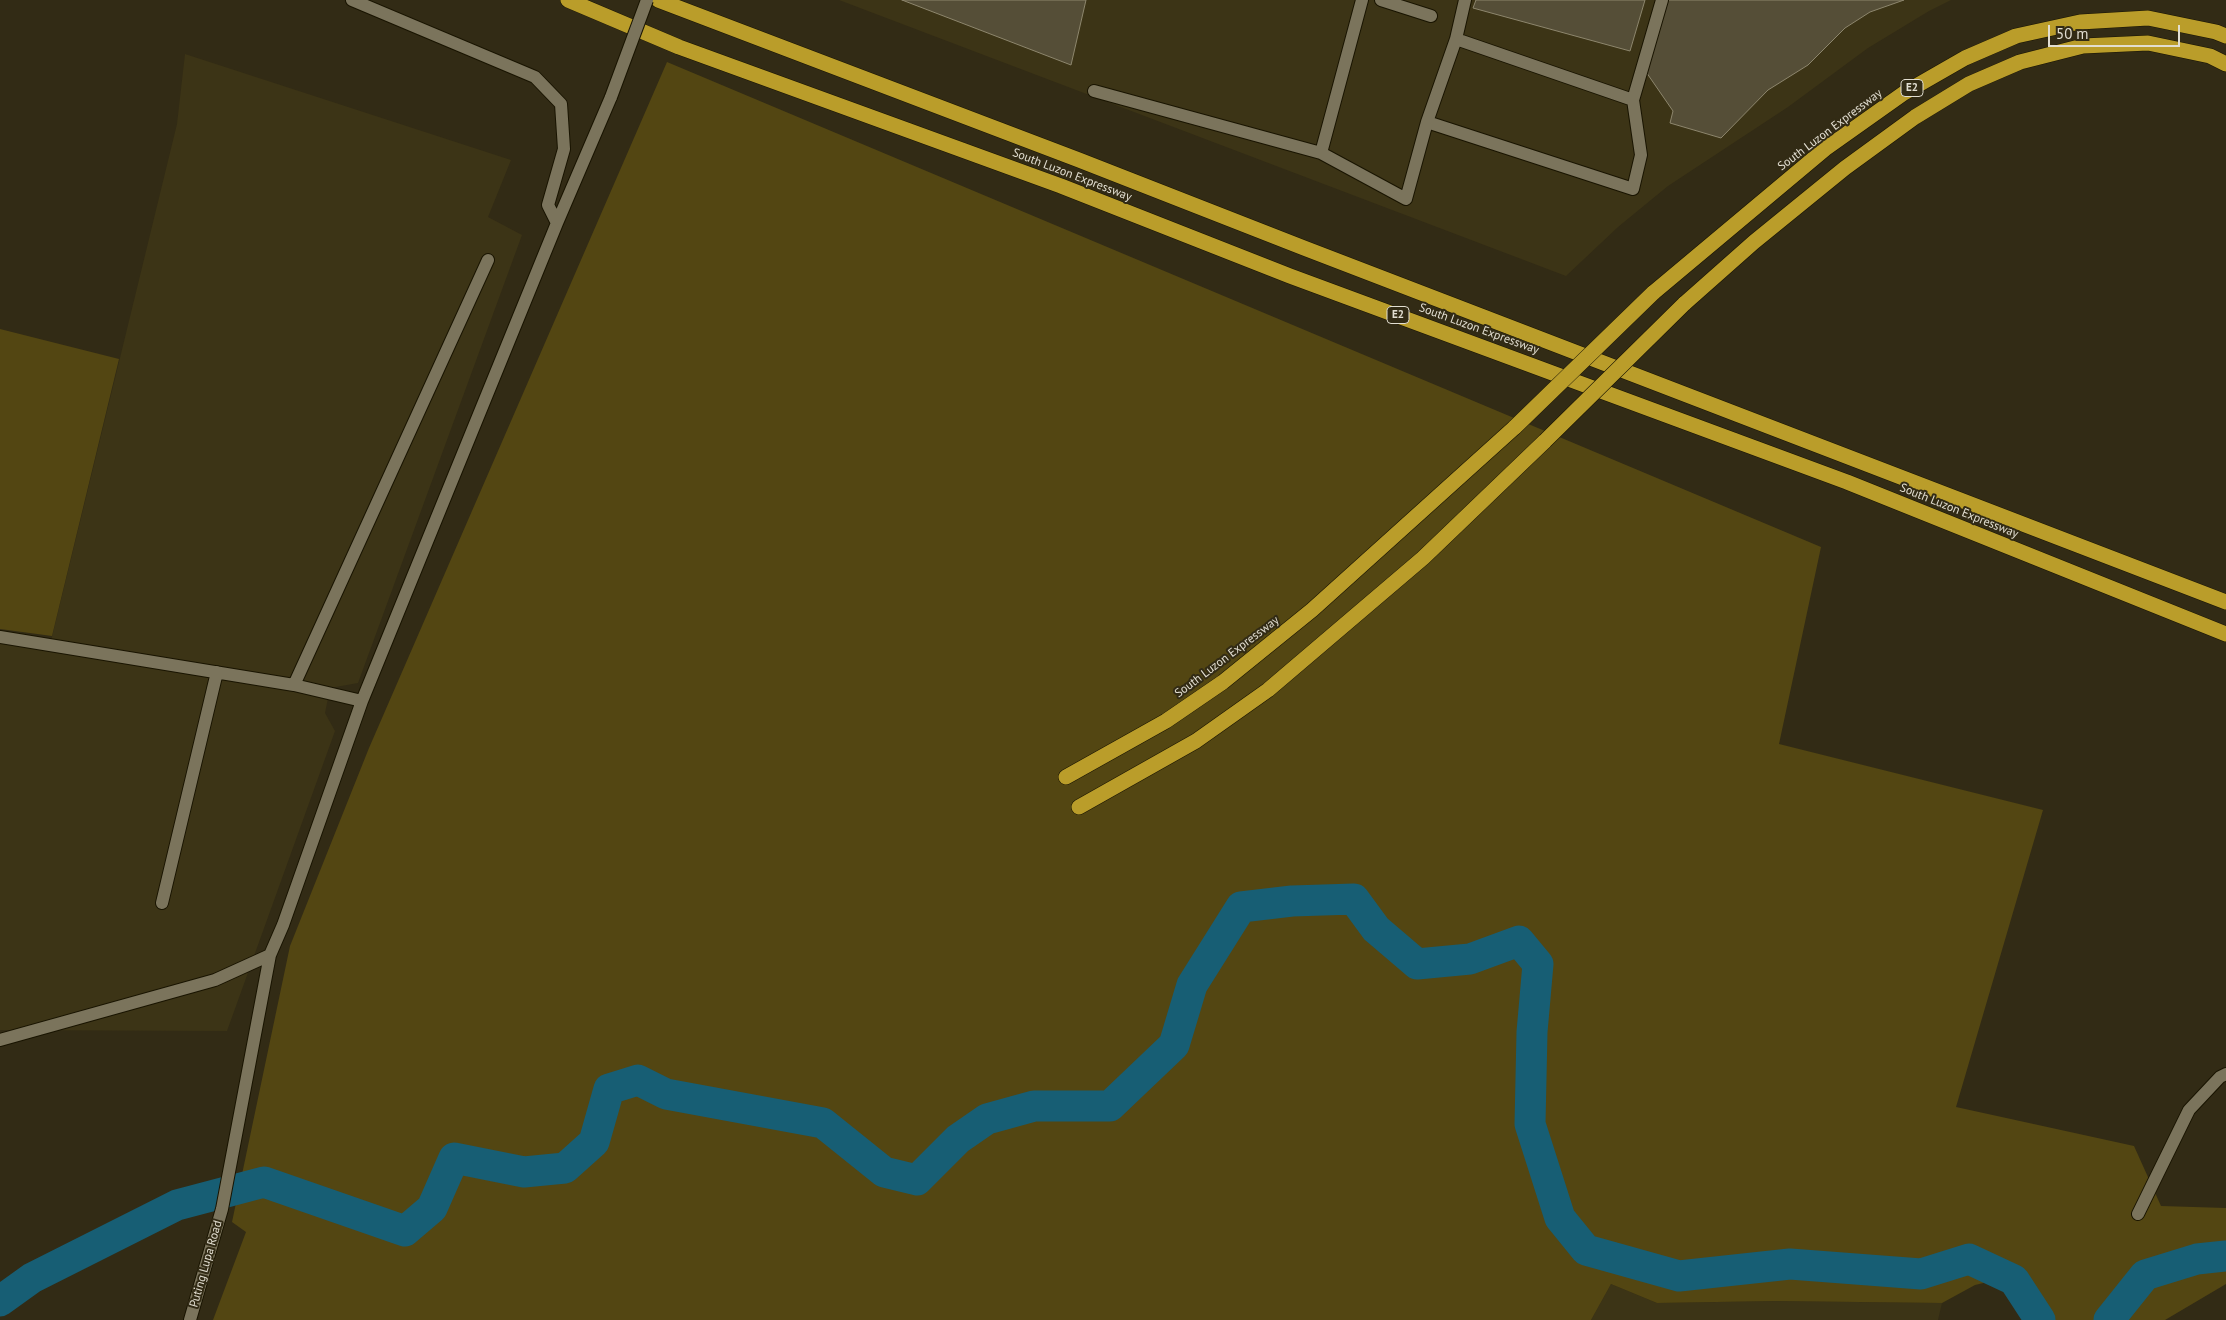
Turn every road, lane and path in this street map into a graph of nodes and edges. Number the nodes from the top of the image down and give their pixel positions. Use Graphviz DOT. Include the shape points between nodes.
graph roads {
  1 [pos="352,0"];
  2 [pos="568,0"];
  3 [pos="647,0"];
  4 [pos="658,0"];
  5 [pos="1362,0"];
  6 [pos="1382,0"];
  7 [pos="1465,0"];
  8 [pos="1662,0"];
  9 [pos="1431,16"];
  10 [pos="2226,36"];
  11 [pos="1456,38"];
  12 [pos="2226,64"];
  13 [pos="1094,91"];
  14 [pos="1633,100"];
  15 [pos="1426,122"];
  16 [pos="1321,153"];
  17 [pos="557,223"];
  18 [pos="488,260"];
  19 [pos="2226,602"];
  20 [pos="2226,634"];
  21 [pos="0,637"];
  22 [pos="217,672"];
  23 [pos="294,684"];
  24 [pos="362,701"];
  25 [pos="1066,777"];
  26 [pos="1079,807"];
  27 [pos="162,903"];
  28 [pos="270,955"];
  29 [pos="0,1040"];
  30 [pos="2226,1074"];
  31 [pos="2138,1214"];
  32 [pos="190,1320"];
  1 -- 17 [label="street" via="534,77 561,104 564,149 548,205"];
  2 -- 20 [label="highway, South Luzon Expressway / E2" via="679,47 1061,186 1290,276 1847,482"];
  3 -- 17 [label="street, Puting Lupa Road, bridge" via="611,98"];
  4 -- 19 [label="highway, South Luzon Expressway / E2"];
  5 -- 16 [label="street"];
  6 -- 9 [label="street"];
  7 -- 11 [label="street"];
  8 -- 14 [label="street"];
  10 -- 25 [label="highway, South Luzon Expressway / E2, bridge" via="2148,18 2080,22 2016,36 1965,58 1904,93 1825,149 1653,293 1515,427 1312,610 1222,682 1166,721"];
  11 -- 14 [label="street"];
  11 -- 15 [label="street"];
  12 -- 26 [label="highway, bridge" via="2210,56 2148,43 2083,46 2020,62 1969,84 1915,117 1845,168 1754,242 1684,304 1423,558 1268,690 1196,741"];
  13 -- 16 [label="street"];
  14 -- 15 [label="street" via="1641,155 1633,189"];
  15 -- 16 [label="street" via="1406,199"];
  17 -- 24 [label="street, Puting Lupa Road"];
  18 -- 23 [label="street"];
  21 -- 22 [label="street"];
  22 -- 23 [label="street"];
  22 -- 27 [label="street"];
  23 -- 24 [label="street"];
  24 -- 28 [label="street, Puting Lupa Road"];
  28 -- 29 [label="street" via="215,980"];
  28 -- 32 [label="street, Puting Lupa Road" via="222,1209"];
  30 -- 31 [label="street" via="2189,1110"];
}
